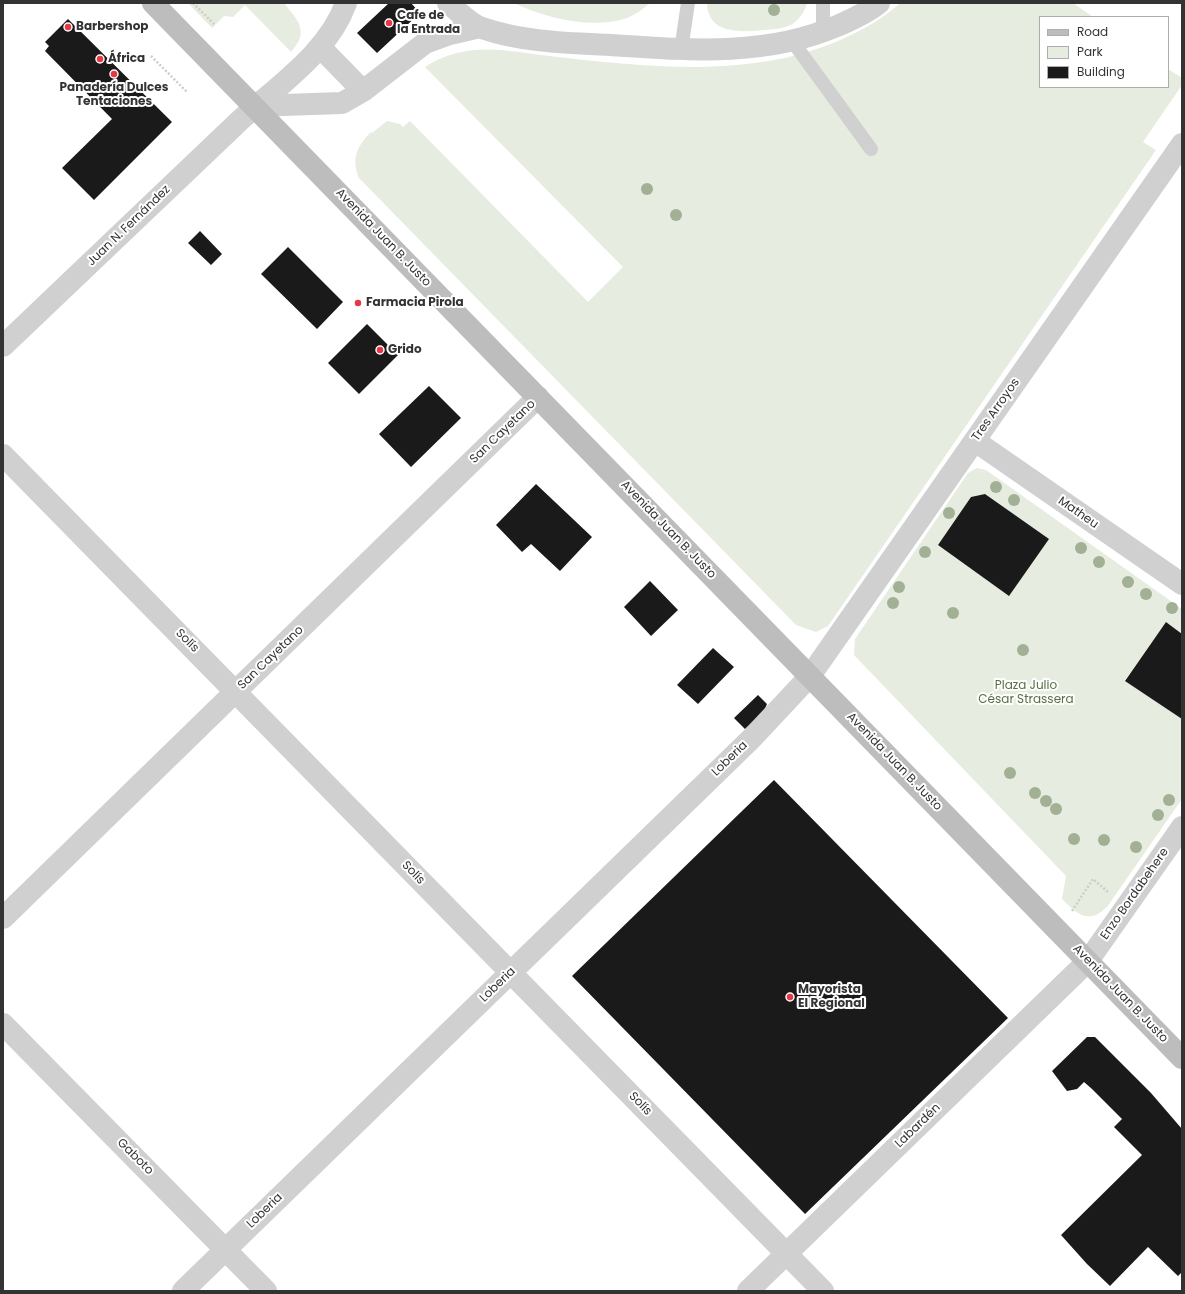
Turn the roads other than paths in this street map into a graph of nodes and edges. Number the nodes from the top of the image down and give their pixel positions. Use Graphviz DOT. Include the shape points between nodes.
graph roads {
  1 [pos="153,3"];
  2 [pos="346,3"];
  3 [pos="448,3"];
  4 [pos="688,3"];
  5 [pos="823,3"];
  6 [pos="879,3"];
  7 [pos="480,27"];
  8 [pos="823,32"];
  9 [pos="793,42"];
  10 [pos="320,47"];
  11 [pos="681,50"];
  12 [pos="363,91"];
  13 [pos="254,106"];
  14 [pos="1182,144"];
  15 [pos="871,149"];
  16 [pos="3,346"];
  17 [pos="538,397"];
  18 [pos="975,441"];
  19 [pos="3,455"];
  20 [pos="1182,584"];
  21 [pos="810,676"];
  22 [pos="236,691"];
  23 [pos="1182,827"];
  24 [pos="3,918"];
  25 [pos="1088,961"];
  26 [pos="511,972"];
  27 [pos="3,1024"];
  28 [pos="1182,1058"];
  29 [pos="226,1249"];
  30 [pos="786,1254"];
  31 [pos="183,1291"];
  32 [pos="266,1291"];
  33 [pos="748,1291"];
  34 [pos="823,1291"];
  1 -- 13 [label="main road, Avenida Juan B. Justo"];
  2 -- 10 [label="street, Juan N. Fernández" via="339,20"];
  3 -- 7 [label="street"];
  4 -- 11 [label="lane"];
  5 -- 8 [label="lane"];
  6 -- 8 [label="street"];
  7 -- 11 [label="street" via="525,38"];
  7 -- 12 [label="street" via="425,43"];
  8 -- 9 [label="street"];
  9 -- 11 [label="street" via="747,49"];
  9 -- 15 [label="lane"];
  10 -- 12 [label="street"];
  10 -- 13 [label="street, Juan N. Fernández" via="304,64"];
  12 -- 13 [label="street" via="342,103"];
  13 -- 16 [label="street, Juan N. Fernández"];
  13 -- 17 [label="main road, Avenida Juan B. Justo"];
  14 -- 18 [label="street, Tres Arroyos"];
  17 -- 21 [label="main road, Avenida Juan B. Justo"];
  17 -- 22 [label="street, San Cayetano"];
  18 -- 20 [label="street, Matheu"];
  18 -- 21 [label="street, Tres Arroyos"];
  19 -- 22 [label="street, Solís"];
  21 -- 25 [label="main road, Avenida Juan B. Justo"];
  21 -- 26 [label="street, Loberia" via="752,738"];
  22 -- 24 [label="street, San Cayetano"];
  22 -- 26 [label="street, Solís"];
  23 -- 25 [label="street, Enzo Bordabehere"];
  25 -- 28 [label="main road, Avenida Juan B. Justo"];
  25 -- 30 [label="street, Labardén"];
  26 -- 29 [label="street, Loberia"];
  26 -- 30 [label="street, Solís"];
  27 -- 29 [label="street, Gaboto"];
  29 -- 31 [label="street, Loberia"];
  29 -- 32 [label="street, Gaboto"];
  30 -- 33 [label="street, Labardén"];
  30 -- 34 [label="street, Solís"];
}
